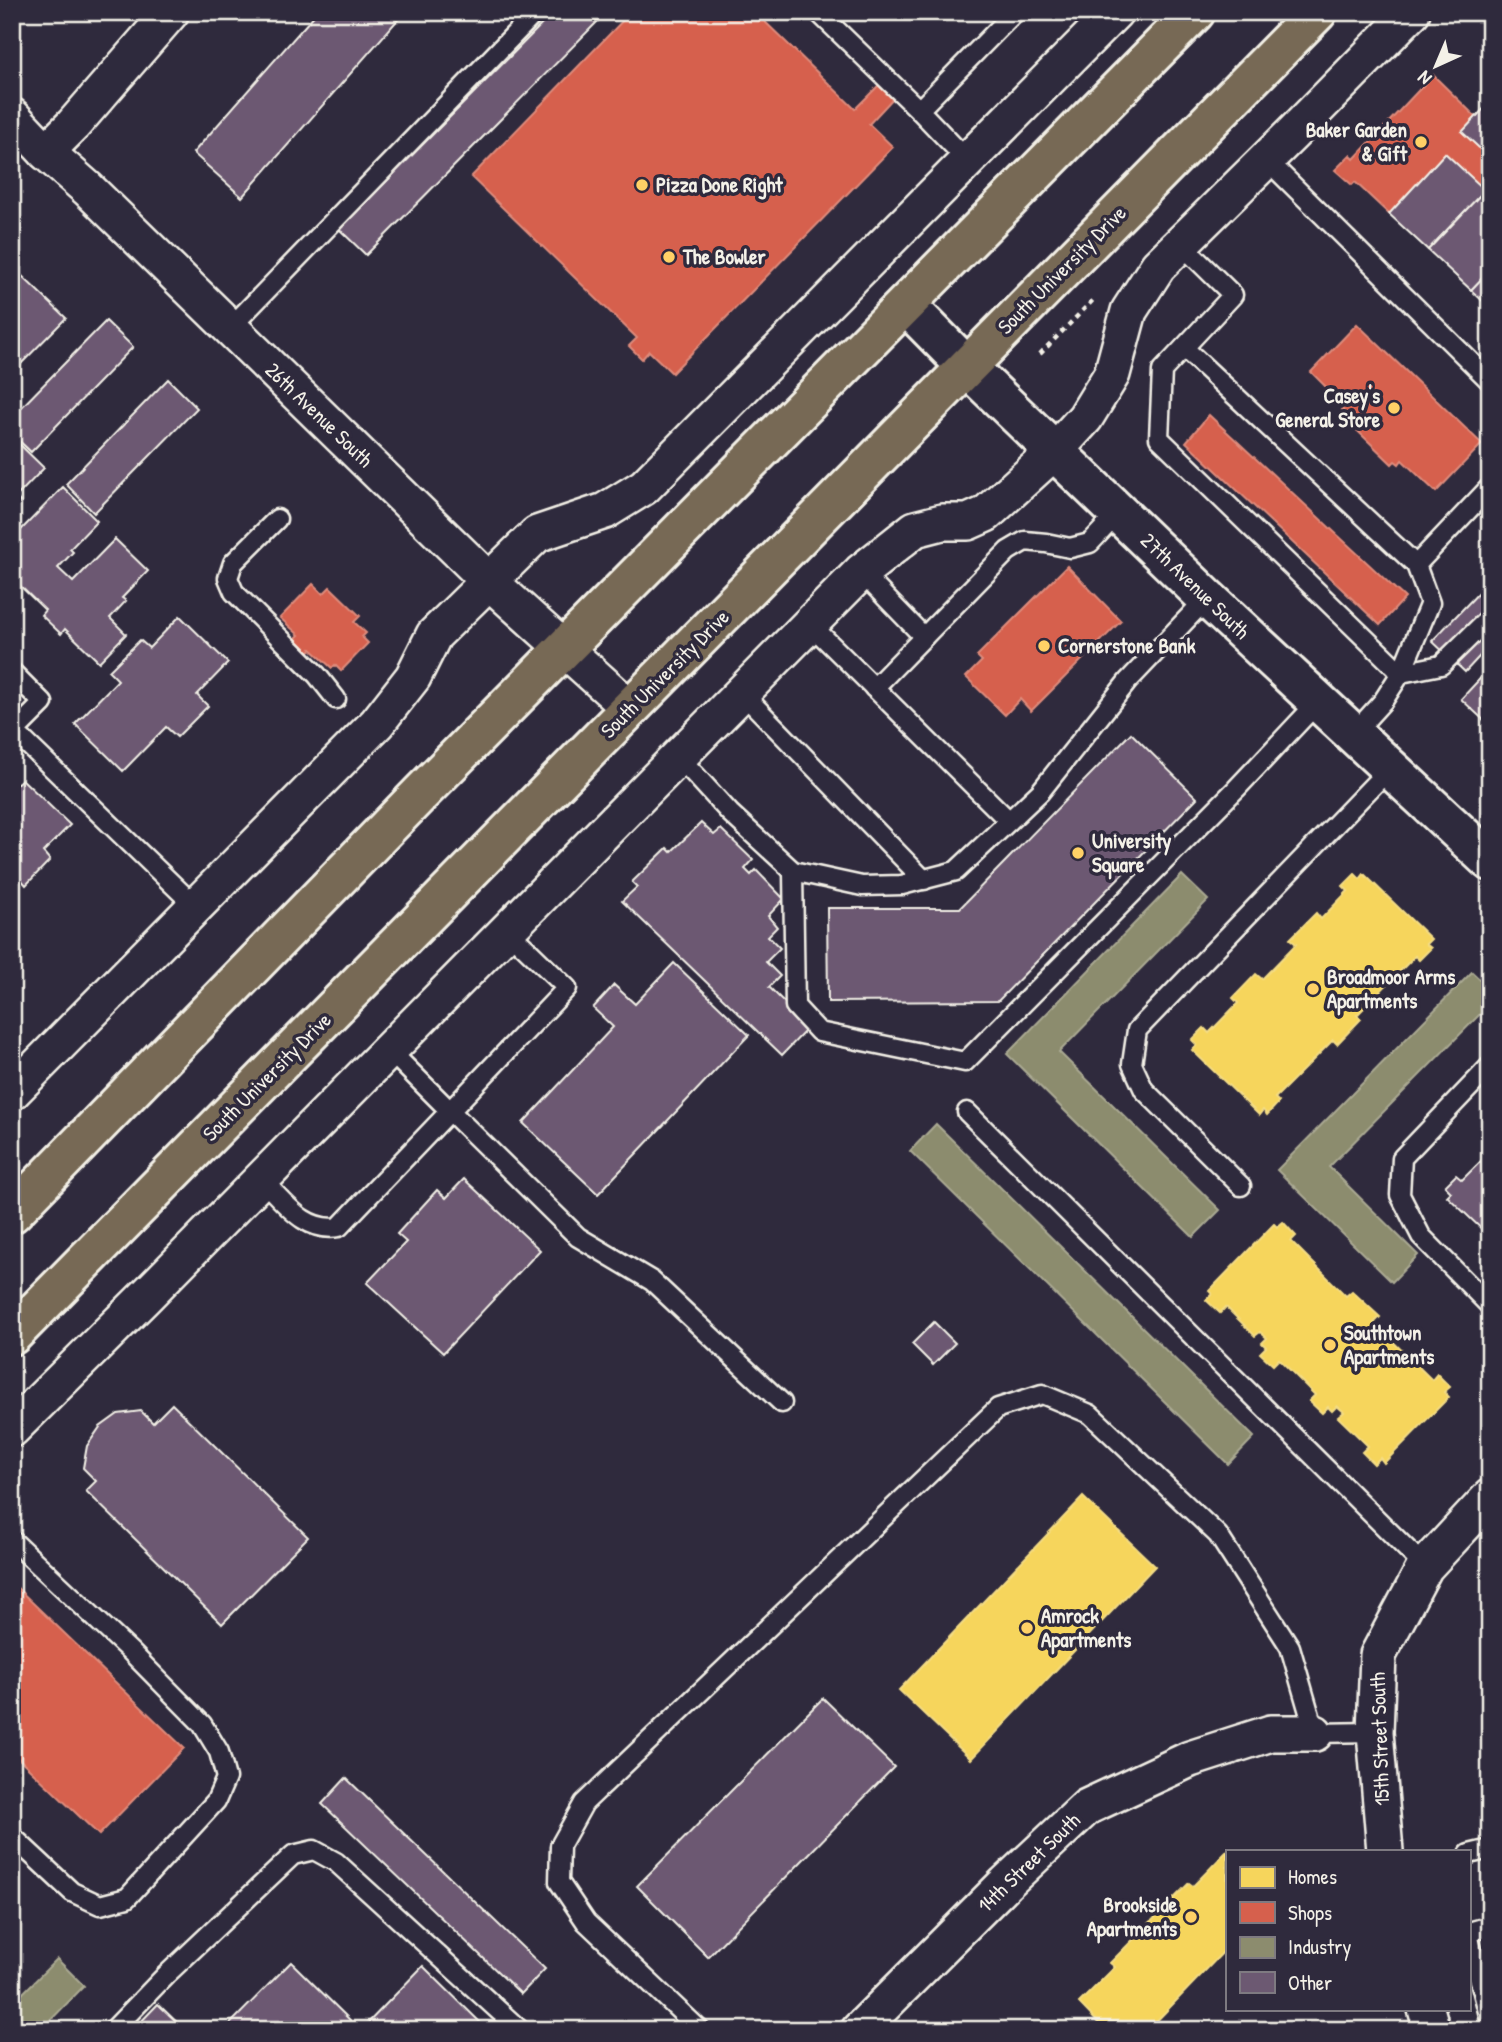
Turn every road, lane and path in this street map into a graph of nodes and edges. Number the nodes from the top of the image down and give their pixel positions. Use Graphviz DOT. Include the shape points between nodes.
graph roads {
  1 [pos="171,12"];
  2 [pos="536,12"];
  3 [pos="818,12"];
  4 [pos="1015,12"];
  5 [pos="1115,12"];
  6 [pos="1195,12"];
  7 [pos="1317,12"];
  8 [pos="1412,12"];
  9 [pos="919,110"];
  10 [pos="12,116"];
  11 [pos="46,152"];
  12 [pos="1266,159"];
  13 [pos="967,160"];
  14 [pos="1180,243"];
  15 [pos="906,305"];
  16 [pos="230,328"];
  17 [pos="1184,348"];
  18 [pos="967,367"];
  19 [pos="1490,381"];
  20 [pos="1055,451"];
  21 [pos="1488,491"];
  22 [pos="1119,512"];
  23 [pos="277,519"];
  24 [pos="1416,565"];
  25 [pos="861,572"];
  26 [pos="490,582"];
  27 [pos="1206,598"];
  28 [pos="1490,617"];
  29 [pos="809,623"];
  30 [pos="924,637"];
  31 [pos="564,649"];
  32 [pos="12,672"];
  33 [pos="1401,673"];
  34 [pos="874,688"];
  35 [pos="741,692"];
  36 [pos="336,699"];
  37 [pos="1318,702"];
  38 [pos="631,709"];
  39 [pos="14,733"];
  40 [pos="1353,734"];
  41 [pos="678,756"];
  42 [pos="1389,769"];
  43 [pos="1009,821"];
  44 [pos="1490,861"];
  45 [pos="793,871"];
  46 [pos="924,880"];
  47 [pos="195,906"];
  48 [pos="507,930"];
  49 [pos="389,1049"];
  50 [pos="1490,1066"];
  51 [pos="12,1092"];
  52 [pos="450,1111"];
  53 [pos="967,1112"];
  54 [pos="261,1179"];
  55 [pos="1241,1186"];
  56 [pos="12,1213"];
  57 [pos="1490,1306"];
  58 [pos="12,1335"];
  59 [pos="782,1404"];
  60 [pos="12,1429"];
  61 [pos="1490,1497"];
  62 [pos="12,1540"];
  63 [pos="1425,1567"];
  64 [pos="1375,1732"];
  65 [pos="1315,1733"];
  66 [pos="12,1836"];
  67 [pos="1490,1849"];
  68 [pos="1385,1850"];
  69 [pos="1470,1854"];
  70 [pos="1490,1926"];
  71 [pos="1470,1932"];
  72 [pos="1470,1942"];
  73 [pos="1426,2010"];
  74 [pos="1490,2019"];
  75 [pos="113,2030"];
  76 [pos="520,2030"];
  77 [pos="700,2030"];
  78 [pos="859,2030"];
  79 [pos="1432,2030"];
  1 -- 11 [label="street"];
  2 -- 16 [label="lane"];
  3 -- 9 [label="lane"];
  4 -- 9 [label="lane"];
  5 -- 13 [label="street"];
  6 -- 15 [label="main road"];
  7 -- 18 [label="main road, South University Drive"];
  8 -- 12 [label="street"];
  9 -- 13 [label="lane"];
  10 -- 11 [label="street, 26th Avenue South"];
  11 -- 16 [label="street, 26th Avenue South"];
  12 -- 14 [label="street"];
  12 -- 19 [label="lane"];
  13 -- 26 [label="street" via="644,487 605,511 537,534"];
  14 -- 17 [label="lane" via="1233,295"];
  14 -- 20 [label="street" via="1158,266 1129,311 1112,374 1085,418"];
  15 -- 18 [label="street, 27th Avenue South"];
  15 -- 31 [label="main road"];
  16 -- 26 [label="street, 26th Avenue South"];
  17 -- 24 [label="lane"];
  17 -- 33 [label="lane" via="1162,371 1159,438"];
  18 -- 20 [label="street, 27th Avenue South"];
  18 -- 38 [label="main road, South University Drive"];
  20 -- 22 [label="street, 27th Avenue South"];
  20 -- 25 [label="street" via="986,514 968,522 915,529"];
  21 -- 24 [label="lane"];
  22 -- 27 [label="street, 27th Avenue South"];
  22 -- 30 [label="lane" via="1090,543 1070,548 1025,541 1007,551"];
  23 -- 36 [label="lane" via="233,563 228,578 234,592"];
  24 -- 33 [label="lane" via="1430,603"];
  25 -- 29 [label="street"];
  25 -- 30 [label="lane"];
  26 -- 31 [label="street, 26th Avenue South"];
  26 -- 47 [label="street" via="434,635 413,677 377,723"];
  27 -- 37 [label="street, 27th Avenue South"];
  27 -- 43 [label="lane" via="1128,681 1040,792"];
  28 -- 33 [label="lane" via="1441,665"];
  29 -- 34 [label="lane"];
  29 -- 35 [label="street"];
  30 -- 34 [label="lane"];
  31 -- 38 [label="street, 26th Avenue South"];
  31 -- 56 [label="main road"];
  32 -- 39 [label="lane" via="43,704"];
  33 -- 40 [label="lane"];
  34 -- 43 [label="lane"];
  35 -- 41 [label="street"];
  35 -- 46 [label="lane"];
  37 -- 40 [label="street, 27th Avenue South"];
  37 -- 45 [label="lane" via="965,1062 819,1032 795,1006"];
  38 -- 58 [label="main road, South University Drive"];
  39 -- 47 [label="lane"];
  40 -- 42 [label="street, 27th Avenue South"];
  41 -- 45 [label="lane" via="730,813"];
  41 -- 48 [label="street"];
  42 -- 44 [label="street, 27th Avenue South"];
  42 -- 55 [label="lane" via="1137,1030 1132,1064 1144,1090"];
  43 -- 46 [label="lane" via="956,871"];
  45 -- 46 [label="lane" via="862,886"];
  47 -- 51 [label="street"];
  48 -- 49 [label="street"];
  48 -- 52 [label="lane" via="567,988"];
  49 -- 52 [label="lane"];
  49 -- 54 [label="street"];
  50 -- 57 [label="lane" via="1402,1158 1400,1195 1421,1236"];
  52 -- 54 [label="lane" via="339,1227 308,1224"];
  52 -- 59 [label="lane" via="578,1237 652,1281"];
  53 -- 63 [label="lane"];
  54 -- 60 [label="street"];
  61 -- 63 [label="street, 15th Street South"];
  62 -- 66 [label="lane" via="202,1724 219,1752 226,1777 216,1801 127,1898 100,1905 72,1892"];
  63 -- 64 [label="street, 15th Street South" via="1378,1655"];
  64 -- 65 [label="lane"];
  64 -- 68 [label="street, 15th Street South"];
  65 -- 77 [label="lane" via="1290,1647 1218,1535 1090,1413 1042,1394 998,1408 584,1803 560,1846 559,1882 586,1922"];
  65 -- 78 [label="street, 14th Street South" via="1271,1733 1191,1759 1087,1807"];
  67 -- 69 [label="lane"];
  70 -- 71 [label="lane"];
  72 -- 74 [label="lane"];
  73 -- 79 [label="street"];
  75 -- 76 [label="lane" via="293,1855 314,1850 336,1862"];
}
